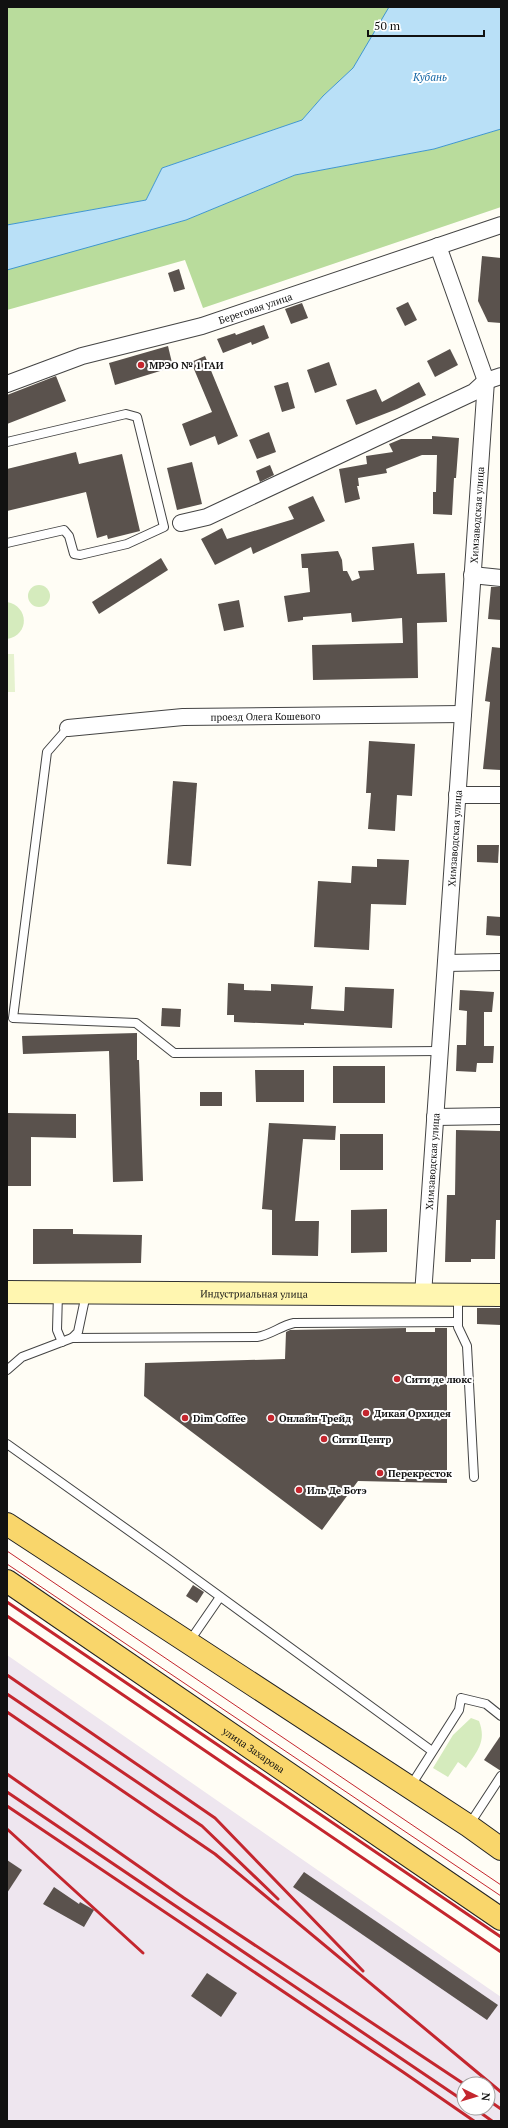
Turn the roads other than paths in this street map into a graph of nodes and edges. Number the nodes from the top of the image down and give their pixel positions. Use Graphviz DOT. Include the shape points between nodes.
graph roads {
  1 [pos="501,225"];
  2 [pos="438,246"];
  3 [pos="501,376"];
  4 [pos="486,381"];
  5 [pos="7,384"];
  6 [pos="7,442"];
  7 [pos="181,523"];
  8 [pos="164,527"];
  9 [pos="7,543"];
  10 [pos="472,575"];
  11 [pos="501,578"];
  12 [pos="463,714"];
  13 [pos="68,728"];
  14 [pos="457,795"];
  15 [pos="501,795"];
  16 [pos="501,962"];
  17 [pos="446,964"];
  18 [pos="440,1051"];
  19 [pos="501,1116"];
  20 [pos="435,1118"];
  21 [pos="7,1292"];
  22 [pos="58,1293"];
  23 [pos="86,1293"];
  24 [pos="423,1295"];
  25 [pos="458,1295"];
  26 [pos="501,1295"];
  27 [pos="458,1322"];
  28 [pos="72,1338"];
  29 [pos="62,1342"];
  30 [pos="7,1370"];
  31 [pos="7,1444"];
  32 [pos="474,1477"];
  33 [pos="7,1524"];
  34 [pos="7,1581"];
  35 [pos="220,1596"];
  36 [pos="189,1643"];
  37 [pos="501,1716"];
  38 [pos="432,1751"];
  39 [pos="501,1776"];
  40 [pos="410,1787"];
  41 [pos="469,1826"];
  42 [pos="501,1849"];
  43 [pos="501,1920"];
  1 -- 2 [label="street, Береговая улица"];
  2 -- 4 [label="street, Химзаводская улица"];
  2 -- 5 [label="street, Береговая улица" via="202,326 82,356"];
  3 -- 4 [label="street"];
  4 -- 7 [label="street" via="474,392 207,517"];
  4 -- 10 [label="street, Химзаводская улица"];
  6 -- 8 [label="lane" via="126,414 137,417"];
  7 -- 8 [label="lane"];
  8 -- 9 [label="lane" via="127,544 80,555 74,554 69,536 64,530"];
  10 -- 11 [label="street"];
  10 -- 12 [label="street, Химзаводская улица"];
  12 -- 13 [label="street, проезд Олега Кошевого" via="183,717"];
  12 -- 14 [label="street, Химзаводская улица"];
  13 -- 18 [label="lane" via="47,752 13,1018 136,1023 174,1053"];
  14 -- 15 [label="street"];
  14 -- 17 [label="street, Химзаводская улица"];
  16 -- 17 [label="street"];
  17 -- 18 [label="street, Химзаводская улица"];
  18 -- 20 [label="street, Химзаводская улица"];
  19 -- 20 [label="street"];
  20 -- 24 [label="street, Химзаводская улица"];
  21 -- 22 [label="main road, Индустриальная улица"];
  22 -- 23 [label="main road, Индустриальная улица"];
  22 -- 29 [label="lane" via="57,1330"];
  23 -- 24 [label="main road, Индустриальная улица"];
  23 -- 28 [label="lane" via="78,1332"];
  24 -- 25 [label="main road, Индустриальная улица"];
  25 -- 26 [label="main road, Индустриальная улица"];
  25 -- 27 [label="lane"];
  27 -- 28 [label="lane" via="294,1323 285,1325 268,1336 257,1337"];
  27 -- 32 [label="lane" via="467,1346"];
  28 -- 29 [label="lane"];
  29 -- 30 [label="lane" via="22,1357"];
  31 -- 35 [label="lane"];
  33 -- 36 [label="main road"];
  34 -- 43 [label="main road, улица Захарова"];
  35 -- 36 [label="lane"];
  35 -- 38 [label="lane"];
  36 -- 40 [label="main road"];
  37 -- 38 [label="lane" via="486,1704 461,1698 459,1710"];
  38 -- 40 [label="lane"];
  39 -- 41 [label="lane"];
  40 -- 41 [label="main road"];
  41 -- 42 [label="main road"];
}
